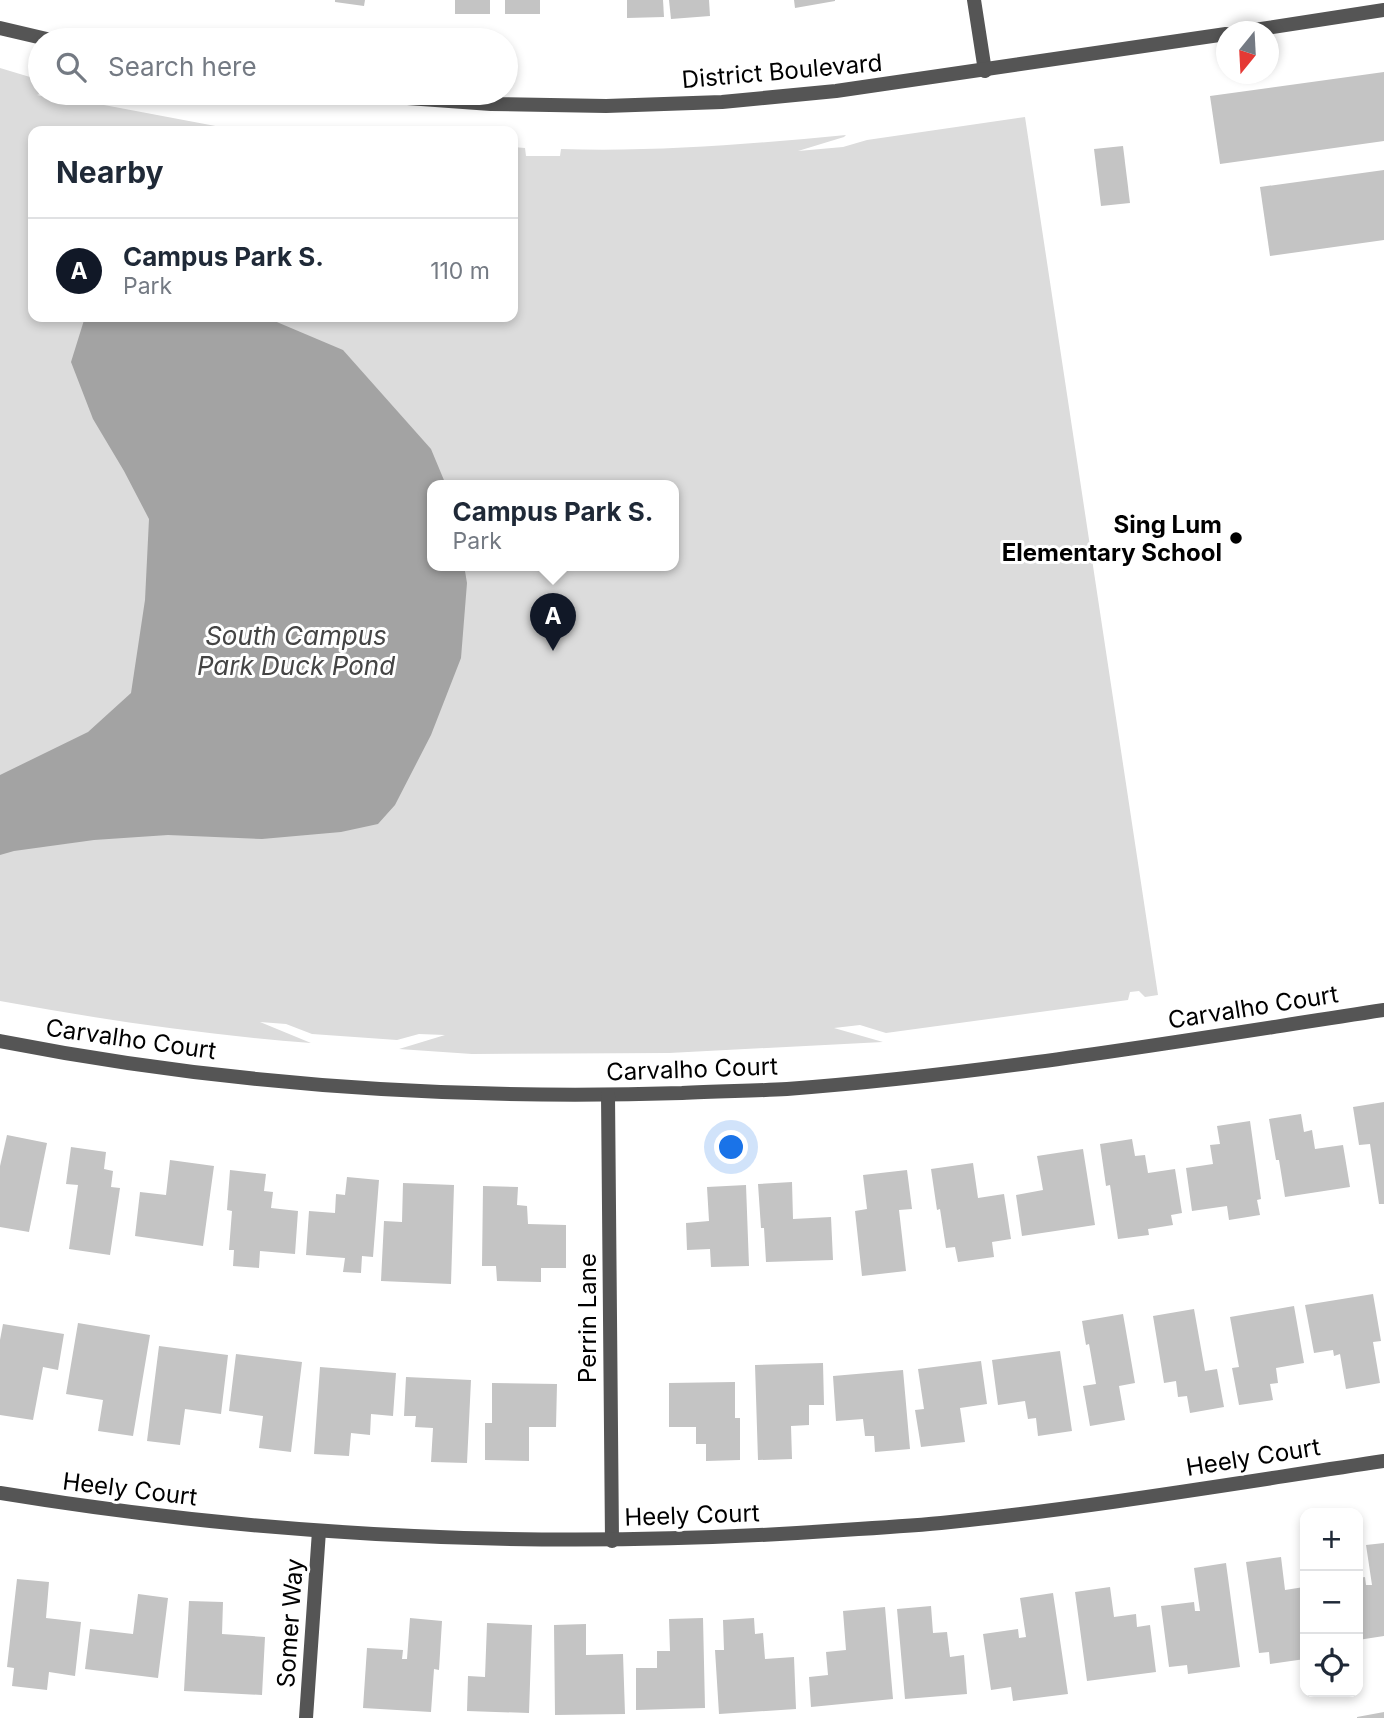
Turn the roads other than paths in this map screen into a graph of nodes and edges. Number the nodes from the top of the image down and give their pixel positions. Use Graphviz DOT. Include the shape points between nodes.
graph roads {
  1 [pos="974,0"];
  2 [pos="1384,10"];
  3 [pos="1279,26"];
  4 [pos="0,28"];
  5 [pos="28,35"];
  6 [pos="1216,36"];
  7 [pos="985,71"];
  8 [pos="518,104"];
  9 [pos="1384,1010"];
  10 [pos="0,1041"];
  11 [pos="608,1095"];
  12 [pos="1384,1461"];
  13 [pos="0,1493"];
  14 [pos="319,1531"];
  15 [pos="612,1541"];
  16 [pos="306,1718"];
  1 -- 7 [label="street"];
  2 -- 3 [label="street"];
  4 -- 5 [label="street"];
  6 -- 7 [label="street, District Boulevard"];
  7 -- 8 [label="street, District Boulevard" via="722,102"];
  9 -- 11 [label="street, Carvalho Court" via="950,1074 784,1089"];
  10 -- 11 [label="street, Carvalho Court" via="219,1075 330,1086"];
  11 -- 15 [label="street, Perrin Lane"];
  12 -- 15 [label="street, Heely Court" via="1065,1509 939,1523 749,1537"];
  13 -- 14 [label="street, Heely Court" via="180,1518"];
  14 -- 15 [label="street, Heely Court"];
  14 -- 16 [label="street, Somer Way"];
}
